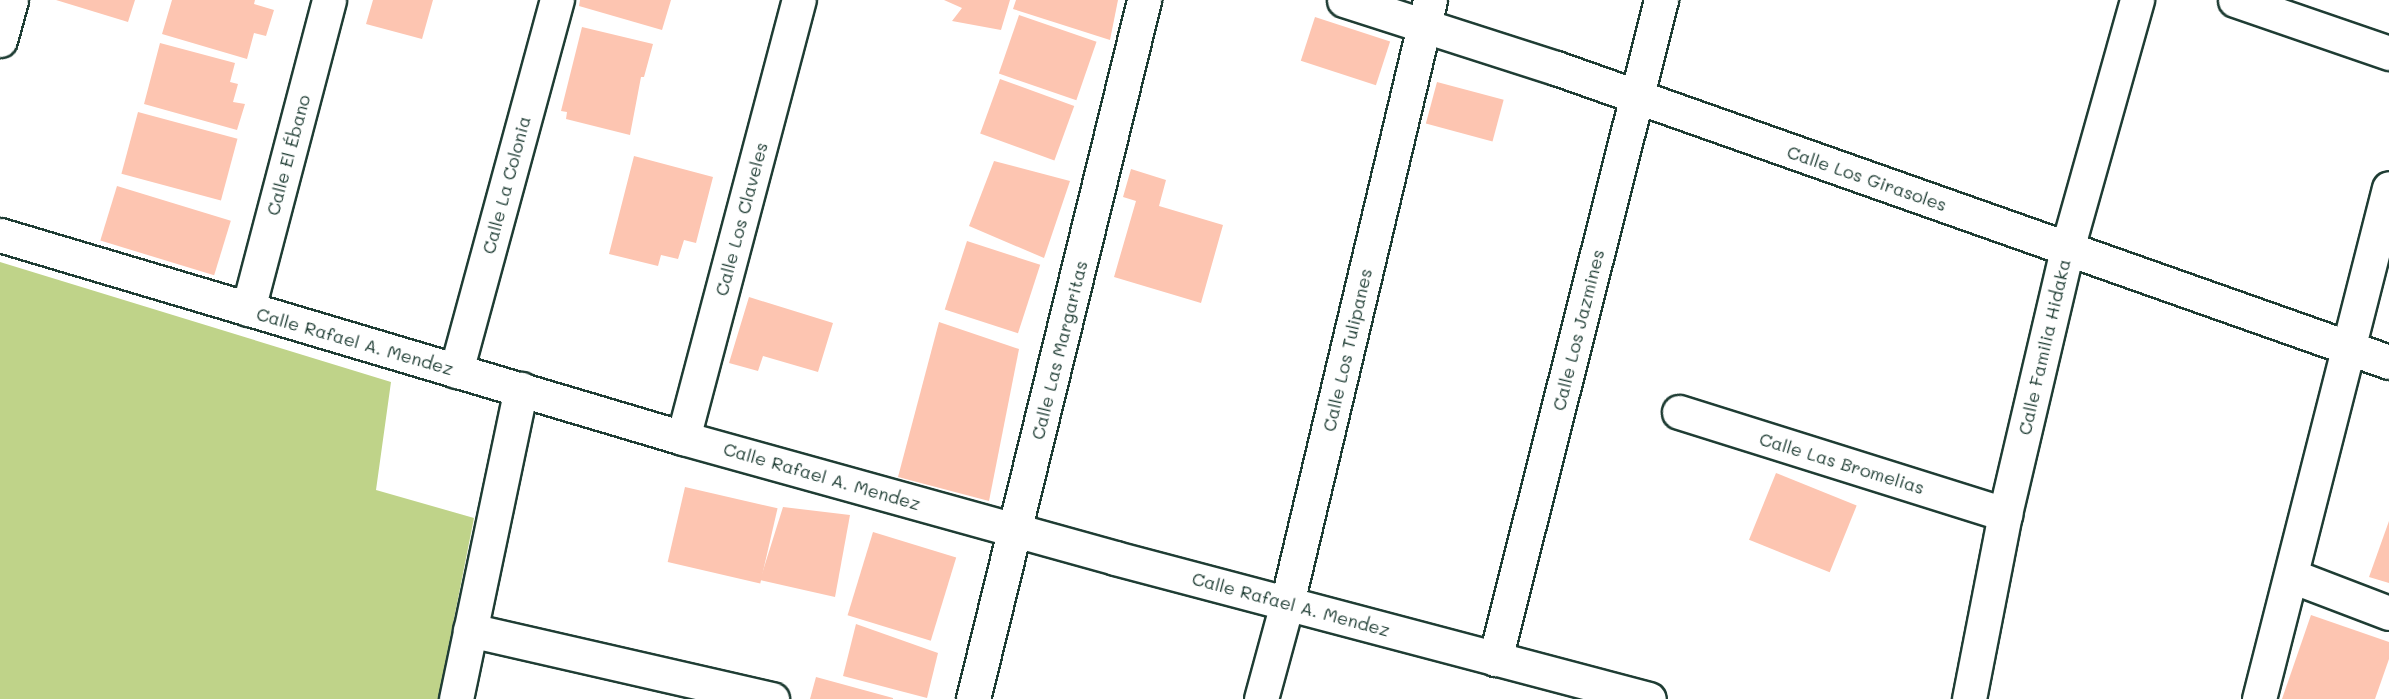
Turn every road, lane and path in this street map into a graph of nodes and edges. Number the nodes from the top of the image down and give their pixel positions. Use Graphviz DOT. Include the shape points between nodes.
graph roads {
  1 [pos="11,0"];
  2 [pos="329,0"];
  3 [pos="557,0"];
  4 [pos="799,0"];
  5 [pos="1144,0"];
  6 [pos="1344,0"];
  7 [pos="1661,0"];
  8 [pos="2137,0"];
  9 [pos="2235,0"];
  10 [pos="1427,13"];
  11 [pos="0,40"];
  12 [pos="2389,53"];
  13 [pos="1637,97"];
  14 [pos="2389,188"];
  15 [pos="0,235"];
  16 [pos="2067,249"];
  17 [pos="248,309"];
  18 [pos="2347,347"];
  19 [pos="2389,362"];
  20 [pos="456,371"];
  21 [pos="521,389"];
  22 [pos="1679,412"];
  23 [pos="683,438"];
  24 [pos="2005,514"];
  25 [pos="1016,530"];
  26 [pos="2292,576"];
  27 [pos="1287,603"];
  28 [pos="2389,613"];
  29 [pos="470,630"];
  30 [pos="1495,659"];
  31 [pos="1596,693"];
  32 [pos="456,699"];
  33 [pos="772,699"];
  34 [pos="973,699"];
  35 [pos="1261,699"];
  36 [pos="1649,699"];
  37 [pos="1969,699"];
  38 [pos="2259,699"];
  1 -- 11 [label="street"];
  2 -- 17 [label="street, Calle El Ébano"];
  3 -- 20 [label="street, Calle La Colonia"];
  4 -- 23 [label="street, Calle Los Claveles"];
  5 -- 25 [label="street, Calle Las Margaritas"];
  6 -- 10 [label="street, Calle Los Girasoles"];
  7 -- 13 [label="street, Calle Los Jazmines"];
  8 -- 16 [label="street, Calle Familia Hidaka"];
  9 -- 12 [label="street"];
  10 -- 13 [label="street, Calle Los Girasoles" via="1556,68"];
  10 -- 27 [label="street, Calle Los Tulipanes"];
  13 -- 16 [label="street, Calle Los Girasoles"];
  13 -- 30 [label="street, Calle Los Jazmines"];
  14 -- 18 [label="street"];
  15 -- 17 [label="street, Calle Rafael A. Mendez"];
  16 -- 18 [label="street, Calle Los Girasoles"];
  16 -- 24 [label="street, Calle Familia Hidaka"];
  17 -- 20 [label="street, Calle Rafael A. Mendez"];
  18 -- 19 [label="street, Calle Los Girasoles"];
  18 -- 26 [label="street"];
  20 -- 21 [label="street, Calle Rafael A. Mendez"];
  21 -- 23 [label="street, Calle Rafael A. Mendez"];
  21 -- 29 [label="street"];
  22 -- 24 [label="street, Calle Las Bromelias"];
  23 -- 25 [label="street, Calle Rafael A. Mendez"];
  24 -- 37 [label="street, Calle Familia Hidaka"];
  25 -- 27 [label="street, Calle Rafael A. Mendez"];
  25 -- 34 [label="street, Calle Las Margaritas"];
  26 -- 28 [label="street"];
  26 -- 38 [label="street"];
  27 -- 30 [label="street, Calle Rafael A. Mendez"];
  27 -- 35 [label="street, Calle Los Tulipanes"];
  29 -- 32 [label="street"];
  29 -- 33 [label="street"];
  30 -- 31 [label="street, Calle Rafael A. Mendez"];
  31 -- 36 [label="street, Calle Rafael A. Mendez"];
}
